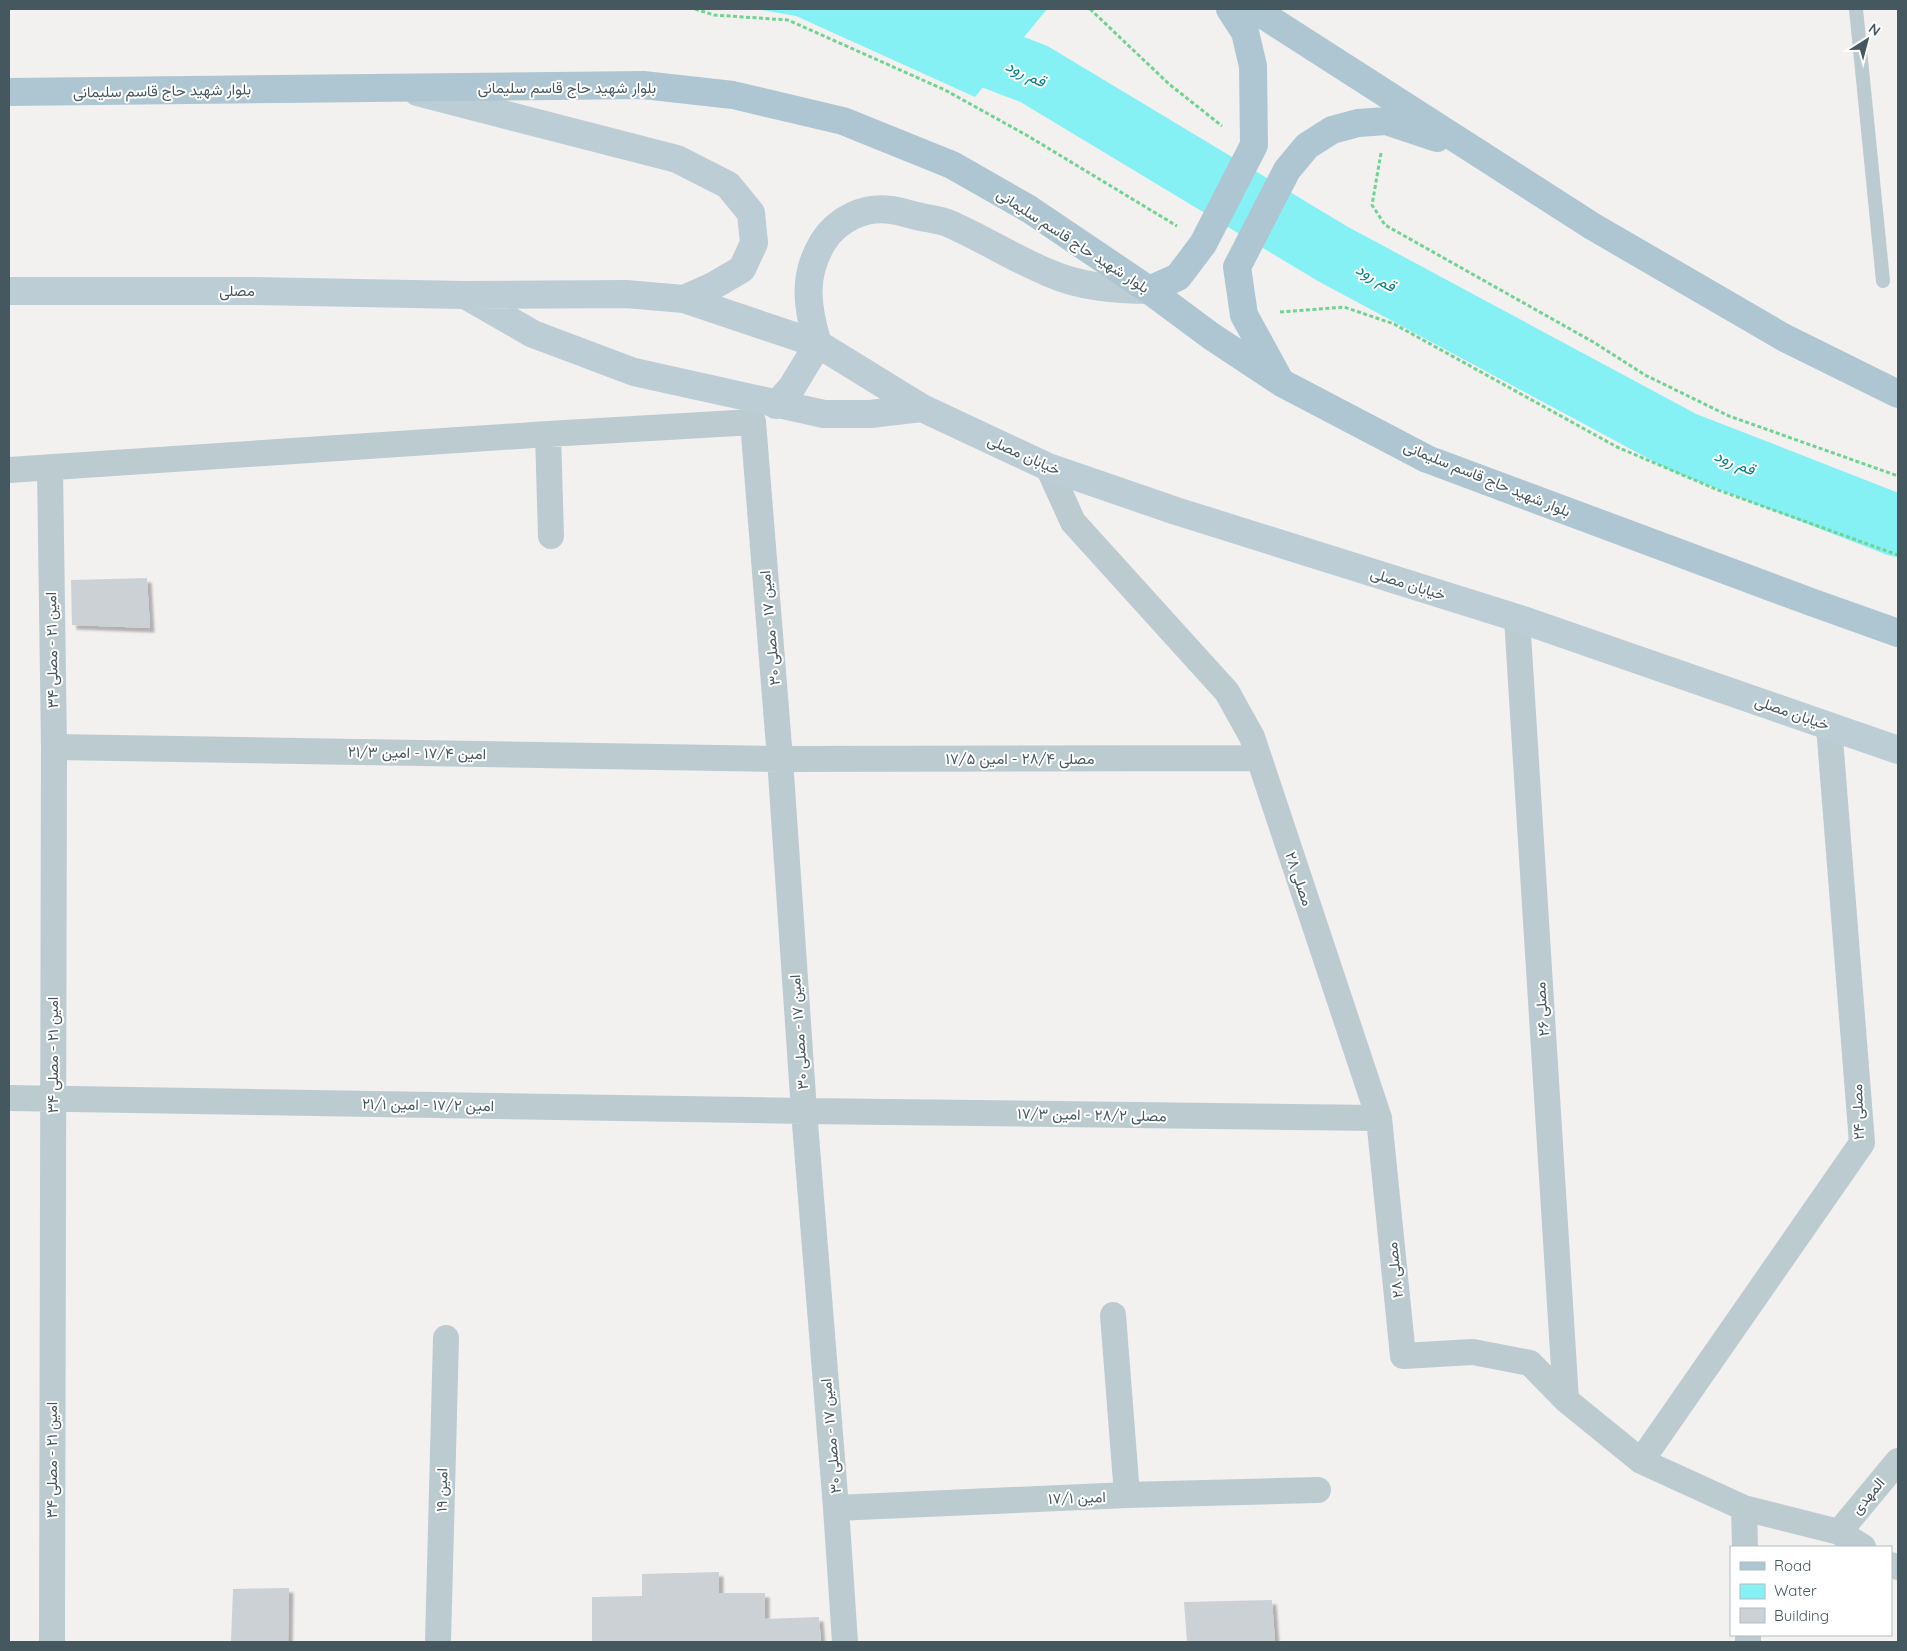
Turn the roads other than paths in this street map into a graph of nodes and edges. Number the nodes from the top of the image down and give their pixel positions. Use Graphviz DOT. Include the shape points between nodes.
graph roads {
  1 [pos="1230,9"];
  2 [pos="1254,9"];
  3 [pos="1856,9"];
  4 [pos="406,89"];
  5 [pos="9,92"];
  6 [pos="1476,151"];
  7 [pos="1883,281"];
  8 [pos="1149,290"];
  9 [pos="9,291"];
  10 [pos="465,295"];
  11 [pos="684,299"];
  12 [pos="818,344"];
  13 [pos="1282,383"];
  14 [pos="1898,394"];
  15 [pos="776,405"];
  16 [pos="922,408"];
  17 [pos="548,434"];
  18 [pos="50,468"];
  19 [pos="1048,468"];
  20 [pos="9,470"];
  21 [pos="551,536"];
  22 [pos="1517,618"];
  23 [pos="1898,633"];
  24 [pos="1829,726"];
  25 [pos="54,748"];
  26 [pos="1898,750"];
  27 [pos="1259,758"];
  28 [pos="780,759"];
  29 [pos="9,1098"];
  30 [pos="53,1098"];
  31 [pos="804,1111"];
  32 [pos="1379,1118"];
  33 [pos="1113,1315"];
  34 [pos="446,1338"];
  35 [pos="1566,1400"];
  36 [pos="1641,1461"];
  37 [pos="1898,1461"];
  38 [pos="1318,1490"];
  39 [pos="1127,1496"];
  40 [pos="836,1508"];
  41 [pos="1744,1508"];
  42 [pos="1839,1532"];
  43 [pos="1745,1546"];
  44 [pos="1861,1546"];
  45 [pos="52,1642"];
  46 [pos="438,1642"];
  47 [pos="845,1642"];
  1 -- 8 [label="main road" via="1244,32 1252,66 1254,145 1203,244 1178,277"];
  2 -- 6 [label="main road"];
  3 -- 7 [label="lane"];
  4 -- 5 [label="main road, بلوار شهید حاج قاسم سلیمانی"];
  4 -- 8 [label="main road, بلوار شهید حاج قاسم سلیمانی" via="643,85 733,95 843,120 952,165 1030,208"];
  4 -- 11 [label="main road" via="678,159 728,185 751,213 754,243 742,269"];
  6 -- 13 [label="main road" via="1386,121 1358,123 1332,130 1307,146 1287,170 1237,267 1244,315"];
  6 -- 14 [label="main road" via="1592,226 1783,337"];
  8 -- 12 [label="main road" via="1117,290 1049,274 948,223 891,210 860,212 841,222 817,251 808,284 809,307"];
  8 -- 13 [label="main road, بلوار شهید حاج قاسم سلیمانی"];
  9 -- 10 [label="main road, مصلی"];
  10 -- 11 [label="main road, مصلی" via="626,294"];
  10 -- 15 [label="main road" via="533,334 634,372"];
  11 -- 12 [label="main road, خیابان مصلی"];
  12 -- 15 [label="main road" via="792,387"];
  12 -- 16 [label="main road, خیابان مصلی"];
  13 -- 23 [label="main road, بلوار شهید حاج قاسم سلیمانی" via="1427,459"];
  15 -- 16 [label="main road" via="824,414 870,414"];
  16 -- 19 [label="main road, خیابان مصلی"];
  17 -- 18 [label="street"];
  17 -- 21 [label="street"];
  17 -- 28 [label="street, امین ۱۷ - مصلی ۳۰" via="753,422"];
  18 -- 20 [label="street"];
  18 -- 25 [label="street, امین ۲۱ - مصلی ۳۴"];
  19 -- 22 [label="main road, خیابان مصلی"];
  19 -- 27 [label="street, مصلی ۲۸" via="1073,522 1227,692"];
  22 -- 24 [label="main road, خیابان مصلی"];
  22 -- 35 [label="street, مصلی ۲۶"];
  24 -- 26 [label="main road, خیابان مصلی"];
  24 -- 36 [label="street, مصلی ۲۴" via="1862,1143"];
  25 -- 28 [label="street, امین ۱۷/۴ - امین ۲۱/۳"];
  25 -- 30 [label="street, امین ۲۱ - مصلی ۳۴"];
  27 -- 28 [label="street, مصلی ۲۸/۴ - امین ۱۷/۵"];
  27 -- 32 [label="street, مصلی ۲۸"];
  28 -- 31 [label="street, امین ۱۷ - مصلی ۳۰"];
  29 -- 30 [label="street, امین ۱۷/۲ - امین ۲۱/۱"];
  30 -- 31 [label="street, امین ۱۷/۲ - امین ۲۱/۱"];
  30 -- 45 [label="street, امین ۲۱ - مصلی ۳۴"];
  31 -- 32 [label="street, مصلی ۲۸/۲ - امین ۱۷/۳"];
  31 -- 40 [label="street, امین ۱۷ - مصلی ۳۰"];
  32 -- 35 [label="street, مصلی ۲۸" via="1403,1356 1473,1352 1530,1363"];
  33 -- 39 [label="street"];
  34 -- 46 [label="street, امین ۱۹"];
  35 -- 36 [label="street"];
  36 -- 41 [label="street"];
  37 -- 42 [label="street, المهدی"];
  38 -- 39 [label="street, امین ۱۷/۱"];
  39 -- 40 [label="street, امین ۱۷/۱"];
  40 -- 47 [label="street, امین ۱۷ - مصلی ۳۰"];
  41 -- 42 [label="street"];
  41 -- 43 [label="street"];
  42 -- 44 [label="street"];
}
